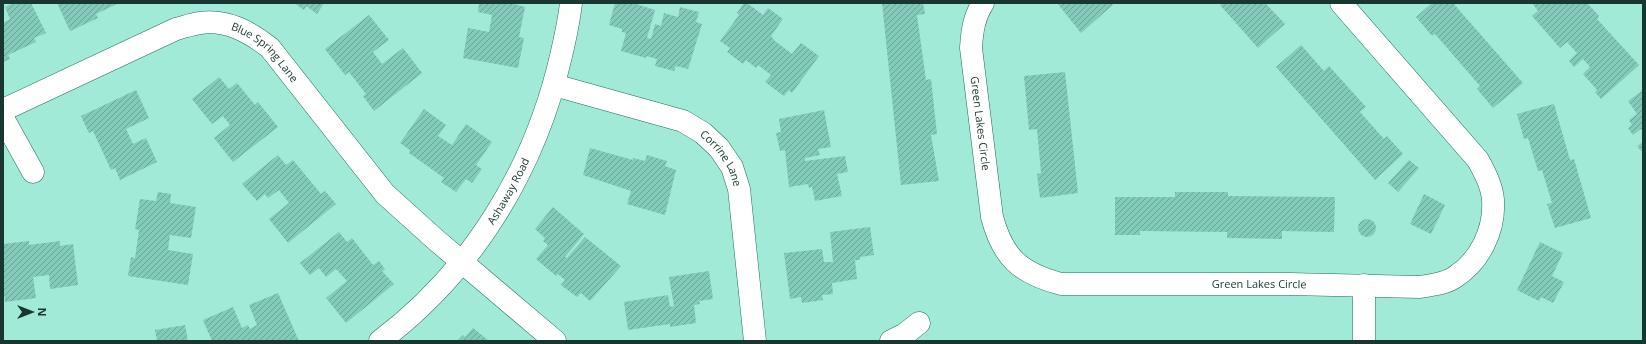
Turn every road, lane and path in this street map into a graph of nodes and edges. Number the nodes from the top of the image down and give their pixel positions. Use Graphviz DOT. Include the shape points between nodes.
graph roads {
  1 [pos="571,3"];
  2 [pos="983,3"];
  3 [pos="1347,10"];
  4 [pos="554,85"];
  5 [pos="3,110"];
  6 [pos="3,118"];
  7 [pos="32,172"];
  8 [pos="462,263"];
  9 [pos="1364,285"];
  10 [pos="919,323"];
  11 [pos="380,341"];
  12 [pos="555,341"];
  13 [pos="755,341"];
  14 [pos="891,341"];
  15 [pos="1364,341"];
  1 -- 4 [label="street, Ashaway Road" via="570,18"];
  2 -- 9 [label="street, Green Lakes Circle" via="973,28 971,48 992,217 996,234 1007,252 1022,268 1040,279 1061,284"];
  3 -- 9 [label="street, Green Lakes Circle" via="1478,160 1488,179 1493,200 1492,225 1482,248 1467,268 1454,278 1436,285 1420,287"];
  4 -- 8 [label="street, Ashaway Road" via="519,175 494,220"];
  4 -- 13 [label="street, Corrine Lane" via="684,121 703,132 719,148 732,167 739,189"];
  5 -- 8 [label="street, Blue Spring Lane" via="176,29 201,23 228,24 252,34 270,48 385,194"];
  6 -- 7 [label="street"];
  8 -- 11 [label="street, Ashaway Road" via="405,322"];
  8 -- 12 [label="street, Blue Spring Lane"];
  9 -- 15 [label="street"];
  10 -- 14 [label="street"];
}
